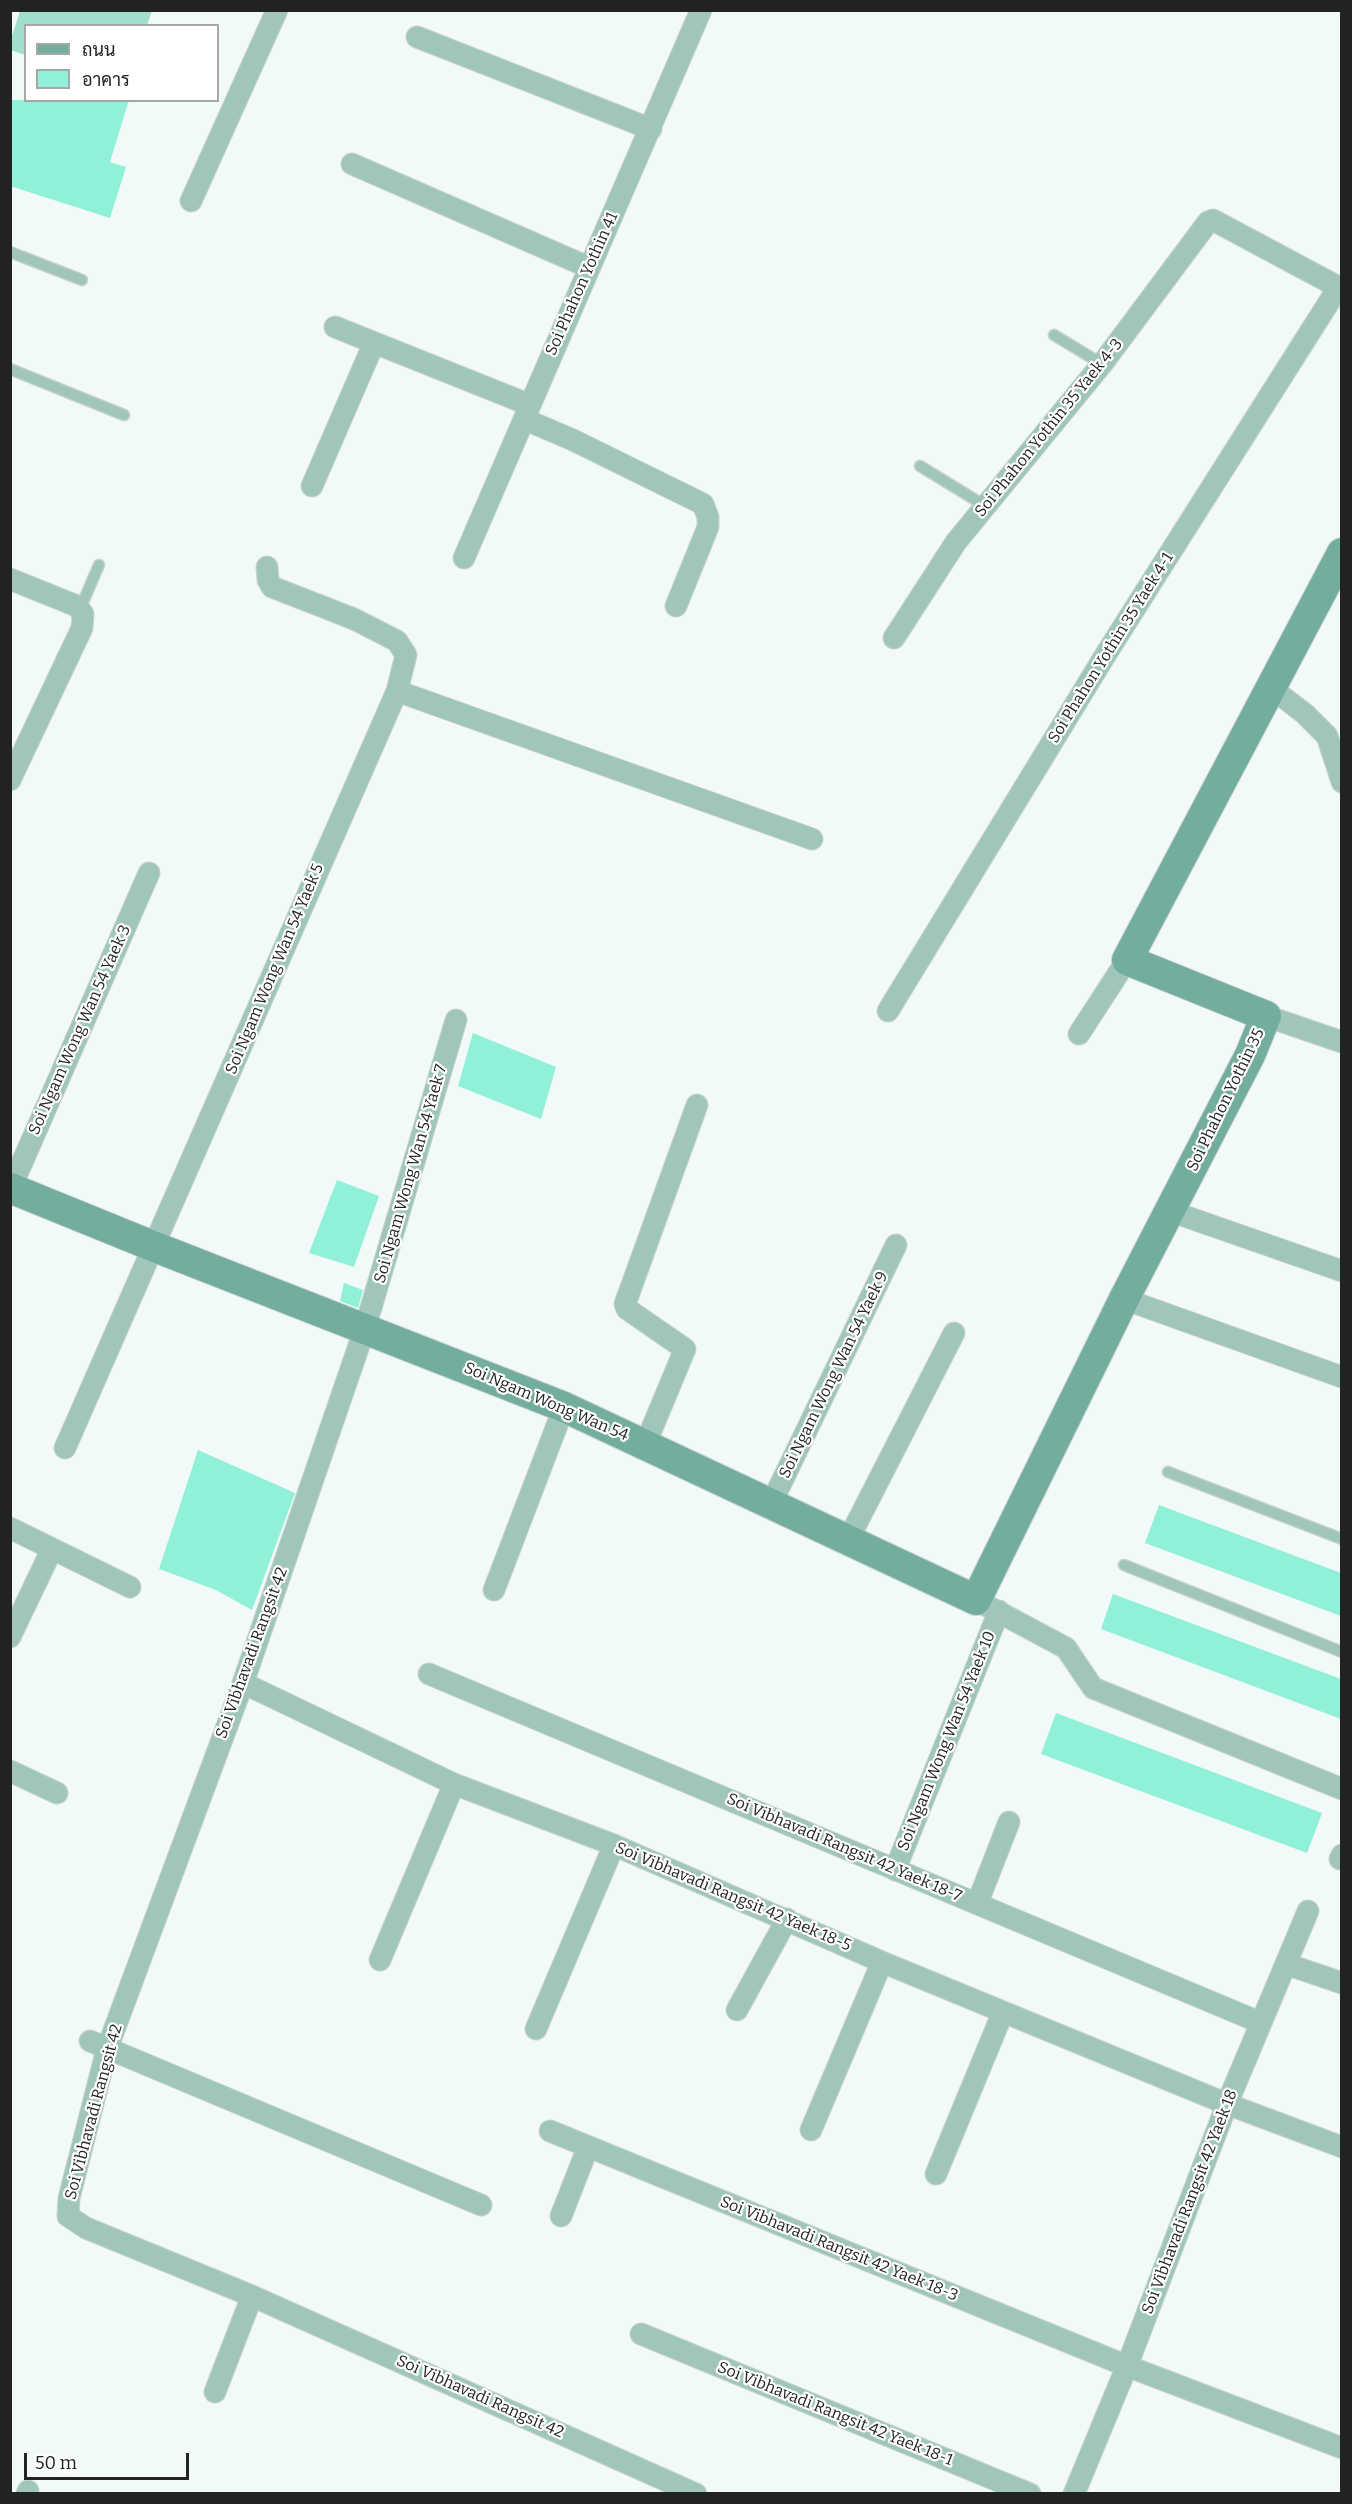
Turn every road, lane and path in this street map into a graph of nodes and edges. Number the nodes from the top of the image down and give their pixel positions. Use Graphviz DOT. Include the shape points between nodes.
graph roads {
  1 [pos="277,10"];
  2 [pos="701,10"];
  3 [pos="417,37"];
  4 [pos="651,129"];
  5 [pos="352,164"];
  6 [pos="191,201"];
  7 [pos="10,252"];
  8 [pos="588,267"];
  9 [pos="82,280"];
  10 [pos="1340,289"];
  11 [pos="335,327"];
  12 [pos="1054,335"];
  13 [pos="374,343"];
  14 [pos="1102,364"];
  15 [pos="10,369"];
  16 [pos="527,412"];
  17 [pos="124,415"];
  18 [pos="920,466"];
  19 [pos="312,486"];
  20 [pos="987,507"];
  21 [pos="1341,553"];
  22 [pos="464,558"];
  23 [pos="99,565"];
  24 [pos="267,567"];
  25 [pos="10,579"];
  26 [pos="676,606"];
  27 [pos="82,611"];
  28 [pos="894,638"];
  29 [pos="1270,687"];
  30 [pos="398,691"];
  31 [pos="18,744"];
  32 [pos="10,780"];
  33 [pos="1341,782"];
  34 [pos="812,839"];
  35 [pos="149,873"];
  36 [pos="1127,960"];
  37 [pos="888,1011"];
  38 [pos="1266,1016"];
  39 [pos="456,1020"];
  40 [pos="1079,1034"];
  41 [pos="1341,1042"];
  42 [pos="696,1105"];
  43 [pos="11,1188"];
  44 [pos="1170,1211"];
  45 [pos="896,1245"];
  46 [pos="154,1247"];
  47 [pos="1341,1271"];
  48 [pos="1124,1299"];
  49 [pos="365,1328"];
  50 [pos="954,1333"];
  51 [pos="1341,1377"];
  52 [pos="564,1407"];
  53 [pos="645,1445"];
  54 [pos="65,1448"];
  55 [pos="1168,1472"];
  56 [pos="771,1504"];
  57 [pos="10,1528"];
  58 [pos="1341,1539"];
  59 [pos="848,1542"];
  60 [pos="52,1549"];
  61 [pos="1124,1565"];
  62 [pos="130,1587"];
  63 [pos="494,1590"];
  64 [pos="988,1606"];
  65 [pos="10,1637"];
  66 [pos="1341,1652"];
  67 [pos="429,1674"];
  68 [pos="243,1683"];
  69 [pos="10,1771"];
  70 [pos="454,1784"];
  71 [pos="1341,1789"];
  72 [pos="57,1793"];
  73 [pos="1009,1822"];
  74 [pos="614,1845"];
  75 [pos="895,1870"];
  76 [pos="977,1904"];
  77 [pos="1308,1911"];
  78 [pos="787,1919"];
  79 [pos="380,1960"];
  80 [pos="882,1962"];
  81 [pos="1286,1964"];
  82 [pos="1341,1983"];
  83 [pos="737,2010"];
  84 [pos="1003,2012"];
  85 [pos="1259,2022"];
  86 [pos="536,2029"];
  87 [pos="99,2045"];
  88 [pos="1227,2104"];
  89 [pos="810,2130"];
  90 [pos="550,2131"];
  91 [pos="588,2147"];
  92 [pos="1341,2147"];
  93 [pos="936,2174"];
  94 [pos="481,2205"];
  95 [pos="561,2216"];
  96 [pos="252,2296"];
  97 [pos="641,2334"];
  98 [pos="1127,2366"];
  99 [pos="215,2392"];
  100 [pos="1341,2448"];
  101 [pos="696,2493"];
  102 [pos="1030,2493"];
  103 [pos="1074,2493"];
  1 -- 6 [label="street"];
  2 -- 4 [label="street, Soi Phahon Yothin 41"];
  3 -- 4 [label="street"];
  4 -- 8 [label="street, Soi Phahon Yothin 41"];
  5 -- 8 [label="street"];
  7 -- 9 [label="lane"];
  8 -- 16 [label="street, Soi Phahon Yothin 41"];
  10 -- 14 [label="street, Soi Phahon Yothin 35 Yaek 4-3" via="1213,220"];
  10 -- 37 [label="street, Soi Phahon Yothin 35 Yaek 4-1" via="1106,654"];
  11 -- 13 [label="street"];
  12 -- 14 [label="lane"];
  13 -- 16 [label="street"];
  13 -- 19 [label="street"];
  14 -- 20 [label="street, Soi Phahon Yothin 35 Yaek 4-3"];
  15 -- 17 [label="lane"];
  16 -- 22 [label="street, Soi Phahon Yothin 41"];
  16 -- 26 [label="street" via="573,440 703,504 708,526"];
  18 -- 20 [label="lane"];
  20 -- 28 [label="street, Soi Phahon Yothin 35 Yaek 4-3" via="956,542"];
  21 -- 29 [label="street"];
  23 -- 27 [label="lane"];
  24 -- 30 [label="street, Soi Ngam Wong Wan 54 Yaek 5" via="272,587 397,641 406,655"];
  25 -- 27 [label="street"];
  27 -- 31 [label="street" via="81,628"];
  29 -- 33 [label="street" via="1327,736"];
  29 -- 36 [label="street"];
  30 -- 34 [label="street"];
  30 -- 46 [label="street, Soi Ngam Wong Wan 54 Yaek 5"];
  31 -- 32 [label="street"];
  35 -- 43 [label="street, Soi Ngam Wong Wan 54 Yaek 3"];
  36 -- 38 [label="street, Soi Phahon Yothin 35"];
  36 -- 40 [label="street"];
  38 -- 41 [label="street"];
  38 -- 44 [label="street, Soi Phahon Yothin 35"];
  39 -- 49 [label="street, Soi Ngam Wong Wan 54 Yaek 7"];
  42 -- 53 [label="street" via="625,1304 685,1348"];
  43 -- 46 [label="street, Soi Ngam Wong Wan 54"];
  44 -- 47 [label="street"];
  44 -- 48 [label="street, Soi Phahon Yothin 35"];
  45 -- 56 [label="street, Soi Ngam Wong Wan 54 Yaek 9"];
  46 -- 49 [label="street, Soi Ngam Wong Wan 54"];
  46 -- 54 [label="street, Soi Ngam Wong Wan 54 Yaek 5"];
  48 -- 51 [label="street"];
  48 -- 64 [label="street, Soi Phahon Yothin 35"];
  49 -- 52 [label="street, Soi Ngam Wong Wan 54"];
  49 -- 68 [label="street, Soi Vibhavadi Rangsit 42"];
  50 -- 59 [label="street"];
  52 -- 53 [label="street, Soi Ngam Wong Wan 54"];
  52 -- 63 [label="street"];
  53 -- 56 [label="street, Soi Ngam Wong Wan 54"];
  55 -- 58 [label="lane"];
  56 -- 59 [label="street, Soi Ngam Wong Wan 54"];
  57 -- 60 [label="street"];
  59 -- 64 [label="street, Soi Ngam Wong Wan 54"];
  60 -- 62 [label="street"];
  60 -- 65 [label="street"];
  61 -- 66 [label="lane"];
  64 -- 71 [label="street, Soi Ngam Wong Wan 54" via="1066,1648 1093,1688"];
  64 -- 75 [label="street, Soi Ngam Wong Wan 54 Yaek 10"];
  67 -- 75 [label="street, Soi Vibhavadi Rangsit 42 Yaek 18-7"];
  68 -- 70 [label="street, Soi Vibhavadi Rangsit 42 Yaek 18-5"];
  68 -- 87 [label="street, Soi Vibhavadi Rangsit 42"];
  69 -- 72 [label="street"];
  70 -- 74 [label="street, Soi Vibhavadi Rangsit 42 Yaek 18-5"];
  70 -- 79 [label="street"];
  73 -- 76 [label="street"];
  74 -- 78 [label="street, Soi Vibhavadi Rangsit 42 Yaek 18-5"];
  74 -- 86 [label="street"];
  75 -- 76 [label="street, Soi Vibhavadi Rangsit 42 Yaek 18-7"];
  76 -- 85 [label="street, Soi Vibhavadi Rangsit 42 Yaek 18-7"];
  77 -- 81 [label="street, Soi Vibhavadi Rangsit 42 Yaek 18"];
  78 -- 80 [label="street, Soi Vibhavadi Rangsit 42 Yaek 18-5"];
  78 -- 83 [label="street"];
  80 -- 84 [label="street, Soi Vibhavadi Rangsit 42 Yaek 18-5"];
  80 -- 89 [label="street"];
  81 -- 82 [label="street"];
  81 -- 85 [label="street, Soi Vibhavadi Rangsit 42 Yaek 18"];
  84 -- 88 [label="street, Soi Vibhavadi Rangsit 42 Yaek 18-5"];
  84 -- 93 [label="street"];
  85 -- 88 [label="street, Soi Vibhavadi Rangsit 42 Yaek 18"];
  87 -- 94 [label="street"];
  87 -- 96 [label="street, Soi Vibhavadi Rangsit 42" via="68,2216 86,2228"];
  88 -- 92 [label="street, Soi Vibhavadi Rangsit 42 Yaek 18-5"];
  88 -- 98 [label="street, Soi Vibhavadi Rangsit 42 Yaek 18"];
  90 -- 91 [label="street, Soi Vibhavadi Rangsit 42 Yaek 18-3"];
  91 -- 95 [label="street"];
  91 -- 98 [label="street, Soi Vibhavadi Rangsit 42 Yaek 18-3"];
  96 -- 99 [label="street"];
  96 -- 101 [label="street, Soi Vibhavadi Rangsit 42"];
  97 -- 102 [label="street, Soi Vibhavadi Rangsit 42 Yaek 18-1"];
  98 -- 100 [label="street, Soi Vibhavadi Rangsit 42 Yaek 18-3"];
  98 -- 103 [label="street, Soi Vibhavadi Rangsit 42 Yaek 18"];
}
